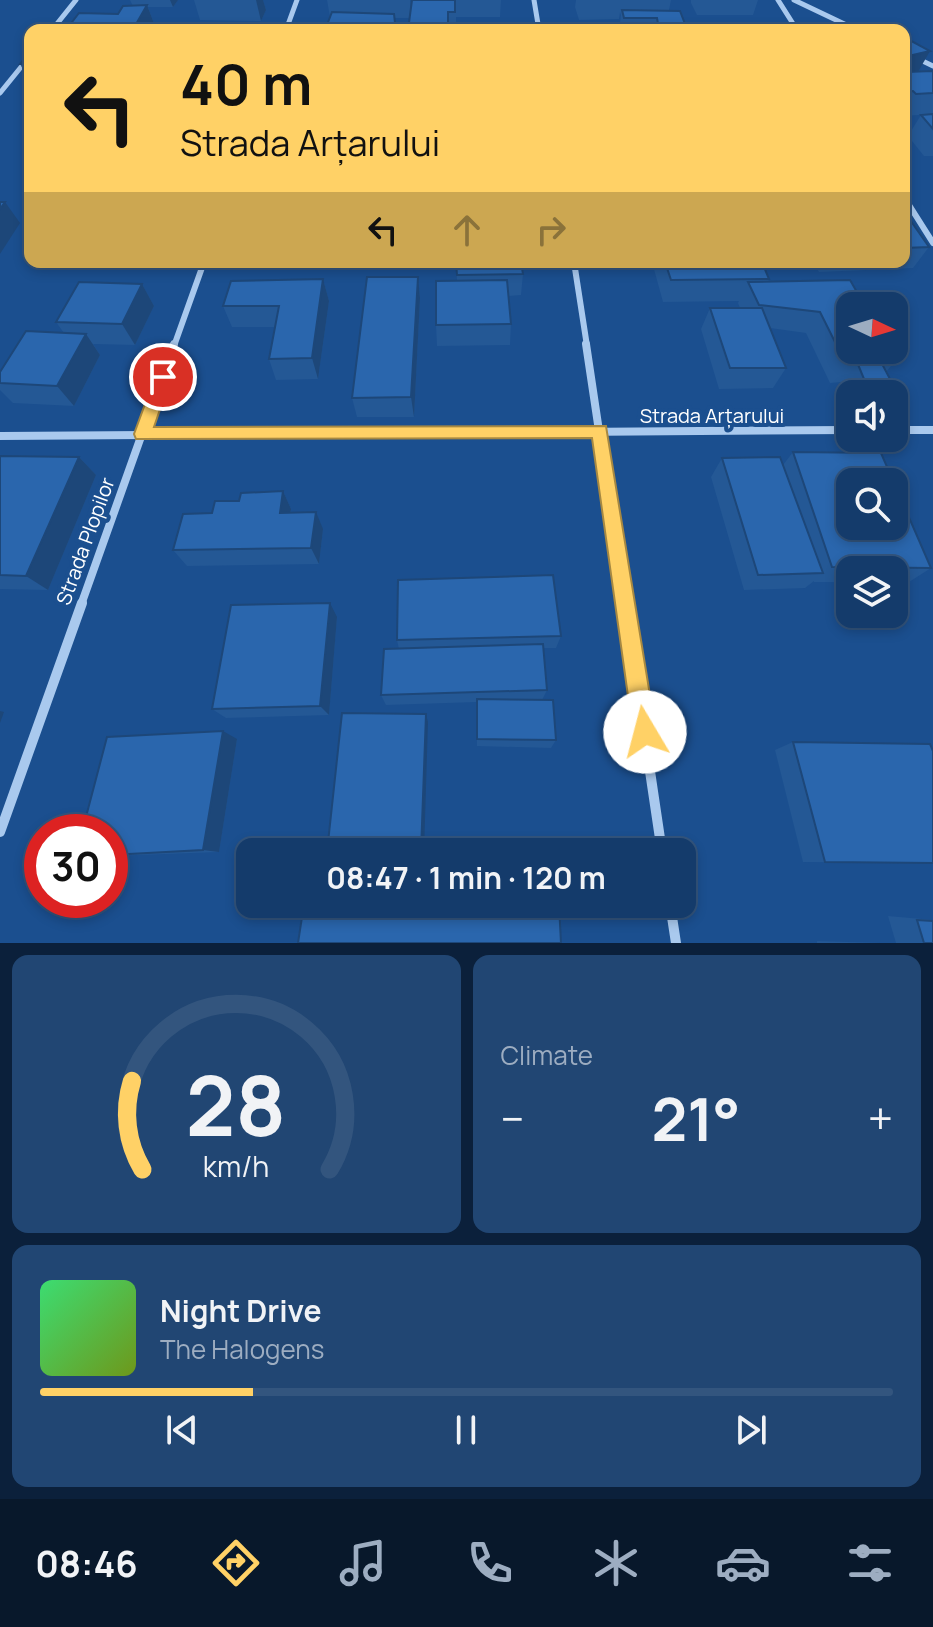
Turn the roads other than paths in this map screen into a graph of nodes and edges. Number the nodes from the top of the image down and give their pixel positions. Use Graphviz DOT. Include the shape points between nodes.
graph roads {
  1 [pos="76,0"];
  2 [pos="297,0"];
  3 [pos="534,0"];
  4 [pos="778,0"];
  5 [pos="794,0"];
  6 [pos="57,24"];
  7 [pos="288,24"];
  8 [pos="538,24"];
  9 [pos="793,24"];
  10 [pos="844,24"];
  11 [pos="910,55"];
  12 [pos="24,63"];
  13 [pos="933,66"];
  14 [pos="0,93"];
  15 [pos="910,207"];
  16 [pos="933,243"];
  17 [pos="202,268"];
  18 [pos="575,268"];
  19 [pos="836,430"];
  20 [pos="908,430"];
  21 [pos="933,430"];
  22 [pos="600,431"];
  23 [pos="142,434"];
  24 [pos="0,436"];
  25 [pos="0,832"];
  26 [pos="660,838"];
  27 [pos="672,918"];
  28 [pos="676,943"];
  1 -- 6 [label="street"];
  2 -- 7 [label="street"];
  3 -- 8 [label="street"];
  4 -- 9 [label="street"];
  5 -- 10 [label="street"];
  11 -- 13 [label="street"];
  12 -- 14 [label="street"];
  15 -- 16 [label="street"];
  17 -- 23 [label="street, Strada Plopilor"];
  18 -- 22 [label="street"];
  19 -- 22 [label="street, Strada Arțarului"];
  20 -- 21 [label="street"];
  22 -- 23 [label="street, Strada Arțarului"];
  22 -- 26 [label="street"];
  23 -- 24 [label="street, Strada Arțarului"];
  23 -- 25 [label="street, Strada Plopilor"];
  27 -- 28 [label="street"];
}
